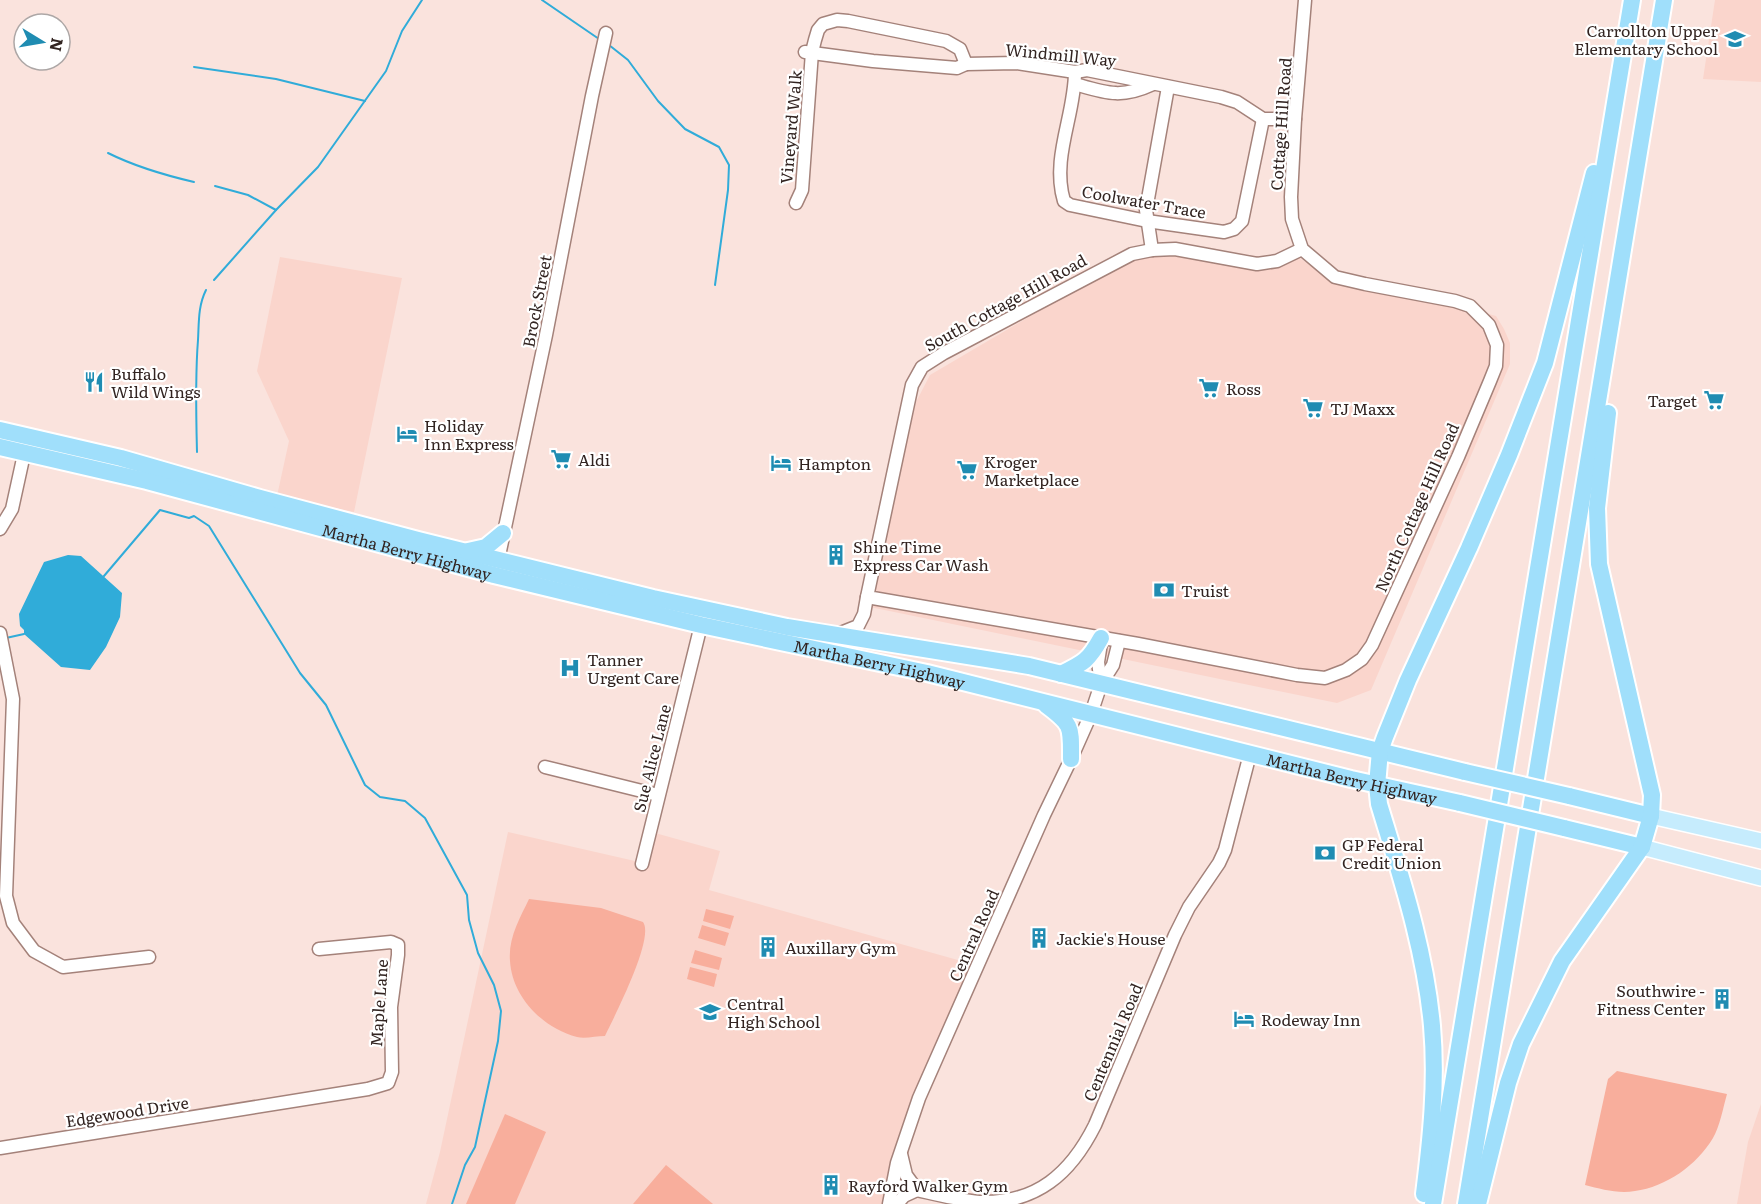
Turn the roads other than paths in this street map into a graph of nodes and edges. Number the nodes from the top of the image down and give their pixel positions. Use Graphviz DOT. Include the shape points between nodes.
graph roads {
  1 [pos="1305,0"];
  2 [pos="1632,0"];
  3 [pos="1664,0"];
  4 [pos="606,33"];
  5 [pos="808,52"];
  6 [pos="966,64"];
  7 [pos="1075,78"];
  8 [pos="1153,84"];
  9 [pos="1168,87"];
  10 [pos="1618,88"];
  11 [pos="1263,119"];
  12 [pos="1295,119"];
  13 [pos="796,204"];
  14 [pos="1147,221"];
  15 [pos="1624,245"];
  16 [pos="1302,249"];
  17 [pos="1152,250"];
  18 [pos="0,430"];
  19 [pos="27,444"];
  20 [pos="0,447"];
  21 [pos="0,529"];
  22 [pos="503,533"];
  23 [pos="461,551"];
  24 [pos="525,567"];
  25 [pos="496,568"];
  26 [pos="867,597"];
  27 [pos="864,614"];
  28 [pos="704,617"];
  29 [pos="0,633"];
  30 [pos="836,634"];
  31 [pos="1101,638"];
  32 [pos="1119,641"];
  33 [pos="881,642"];
  34 [pos="1061,674"];
  35 [pos="1101,684"];
  36 [pos="1043,702"];
  37 [pos="1395,708"];
  38 [pos="1091,714"];
  39 [pos="1334,740"];
  40 [pos="1380,751"];
  41 [pos="1250,754"];
  42 [pos="1071,759"];
  43 [pos="545,767"];
  44 [pos="1377,785"];
  45 [pos="658,795"];
  46 [pos="1651,816"];
  47 [pos="1761,841"];
  48 [pos="1642,847"];
  49 [pos="642,864"];
  50 [pos="1712,866"];
  51 [pos="1761,866"];
  52 [pos="1761,878"];
  53 [pos="319,949"];
  54 [pos="149,957"];
  55 [pos="259,1106"];
  56 [pos="0,1148"];
  57 [pos="900,1152"];
  58 [pos="892,1185"];
  59 [pos="917,1190"];
  60 [pos="889,1204"];
  61 [pos="897,1204"];
  62 [pos="1423,1204"];
  63 [pos="1433,1204"];
  64 [pos="1466,1204"];
  65 [pos="1479,1204"];
  1 -- 12 [label="street, Cottage Hill Road"];
  2 -- 10 [label="highway"];
  3 -- 15 [label="highway"];
  4 -- 22 [label="street, Brock Street"];
  5 -- 6 [label="street, Windmill Way" via="957,68"];
  5 -- 6 [label="street" via="823,24 837,20 946,41 960,49"];
  5 -- 13 [label="street, Vineyard Walk" via="802,190"];
  6 -- 7 [label="street, Windmill Way" via="1016,63"];
  7 -- 8 [label="street, Windmill Way" via="1087,70"];
  7 -- 8 [label="street, Windmill Way" via="1118,94"];
  7 -- 14 [label="street, Coolwater Trace" via="1062,146 1064,201"];
  8 -- 9 [label="street, Windmill Way"];
  9 -- 11 [label="street, Windmill Way" via="1237,102"];
  9 -- 14 [label="street"];
  10 -- 37 [label="highway" via="1545,363 1474,538"];
  10 -- 63 [label="highway"];
  11 -- 12 [label="street"];
  11 -- 14 [label="street, Coolwater Trace" via="1242,221 1234,229 1224,232"];
  12 -- 16 [label="street, Cottage Hill Road" via="1291,207"];
  14 -- 17 [label="street"];
  15 -- 46 [label="highway" via="1625,293 1597,508 1599,564 1652,795"];
  15 -- 64 [label="highway"];
  16 -- 17 [label="street, South Cottage Hill Road" via="1277,261 1257,264 1175,249"];
  16 -- 32 [label="street, North Cottage Hill Road" via="1335,276 1470,306 1489,325 1497,345 1496,366 1490,381 1372,645 1362,659 1325,678"];
  17 -- 26 [label="street, South Cottage Hill Road" via="1111,264 922,367 912,385"];
  18 -- 19 [label="highway, Martha Berry Highway"];
  19 -- 20 [label="highway, Martha Berry Highway"];
  19 -- 21 [label="street" via="12,509"];
  19 -- 23 [label="highway, Martha Berry Highway" via="122,458"];
  19 -- 25 [label="highway, Martha Berry Highway" via="147,481"];
  22 -- 23 [label="highway" via="486,547"];
  22 -- 24 [label="highway" via="510,553"];
  22 -- 25 [label="street, Brock Street"];
  23 -- 25 [label="highway, Martha Berry Highway"];
  24 -- 25 [label="highway, Martha Berry Highway"];
  24 -- 28 [label="highway, Martha Berry Highway"];
  25 -- 28 [label="highway, Martha Berry Highway"];
  26 -- 27 [label="street, South Cottage Hill Road"];
  26 -- 31 [label="street"];
  27 -- 30 [label="street" via="853,630"];
  27 -- 33 [label="street" via="865,627"];
  28 -- 30 [label="highway, Martha Berry Highway"];
  28 -- 36 [label="highway, Martha Berry Highway"];
  28 -- 45 [label="street, Sue Alice Lane"];
  29 -- 54 [label="street" via="13,699 6,896 13,923 34,951 63,967"];
  30 -- 33 [label="highway, Martha Berry Highway"];
  31 -- 32 [label="street"];
  31 -- 34 [label="highway" via="1092,655"];
  31 -- 35 [label="street, Central Road"];
  32 -- 35 [label="street, Central Road" via="1113,665"];
  33 -- 34 [label="highway, Martha Berry Highway"];
  34 -- 35 [label="highway, Martha Berry Highway"];
  35 -- 38 [label="street, Central Road"];
  35 -- 39 [label="highway, Martha Berry Highway"];
  36 -- 38 [label="highway, Martha Berry Highway"];
  36 -- 42 [label="highway" via="1068,722"];
  37 -- 39 [label="highway" via="1370,735"];
  37 -- 40 [label="highway"];
  38 -- 41 [label="highway, Martha Berry Highway"];
  38 -- 42 [label="street, Central Road"];
  39 -- 40 [label="highway, Martha Berry Highway"];
  40 -- 44 [label="highway"];
  40 -- 46 [label="highway, Martha Berry Highway, bridge"];
  41 -- 44 [label="highway, Martha Berry Highway"];
  41 -- 59 [label="street, Centennial Road" via="1225,850 1189,907 1083,1149 1055,1181 1008,1201 979,1202"];
  42 -- 57 [label="street, Central Road" via="919,1098"];
  43 -- 45 [label="street"];
  44 -- 48 [label="highway, Martha Berry Highway, bridge"];
  44 -- 62 [label="highway" via="1379,804 1419,940 1432,1028 1434,1081"];
  45 -- 49 [label="street, Sue Alice Lane"];
  46 -- 47 [label="main road, Martha Berry Highway"];
  46 -- 48 [label="highway"];
  48 -- 50 [label="main road, Martha Berry Highway"];
  48 -- 65 [label="highway" via="1562,961 1529,1025 1508,1083"];
  50 -- 51 [label="main road"];
  50 -- 52 [label="main road, Martha Berry Highway"];
  53 -- 55 [label="street, Maple Lane" via="392,942 398,945 391,1007 390,1080 368,1089"];
  55 -- 56 [label="street, Edgewood Drive"];
  57 -- 58 [label="street, Central Road"];
  57 -- 59 [label="street" via="906,1175"];
  58 -- 59 [label="street, Centennial Road"];
  58 -- 60 [label="street, Central Road"];
  59 -- 61 [label="street"];
}
